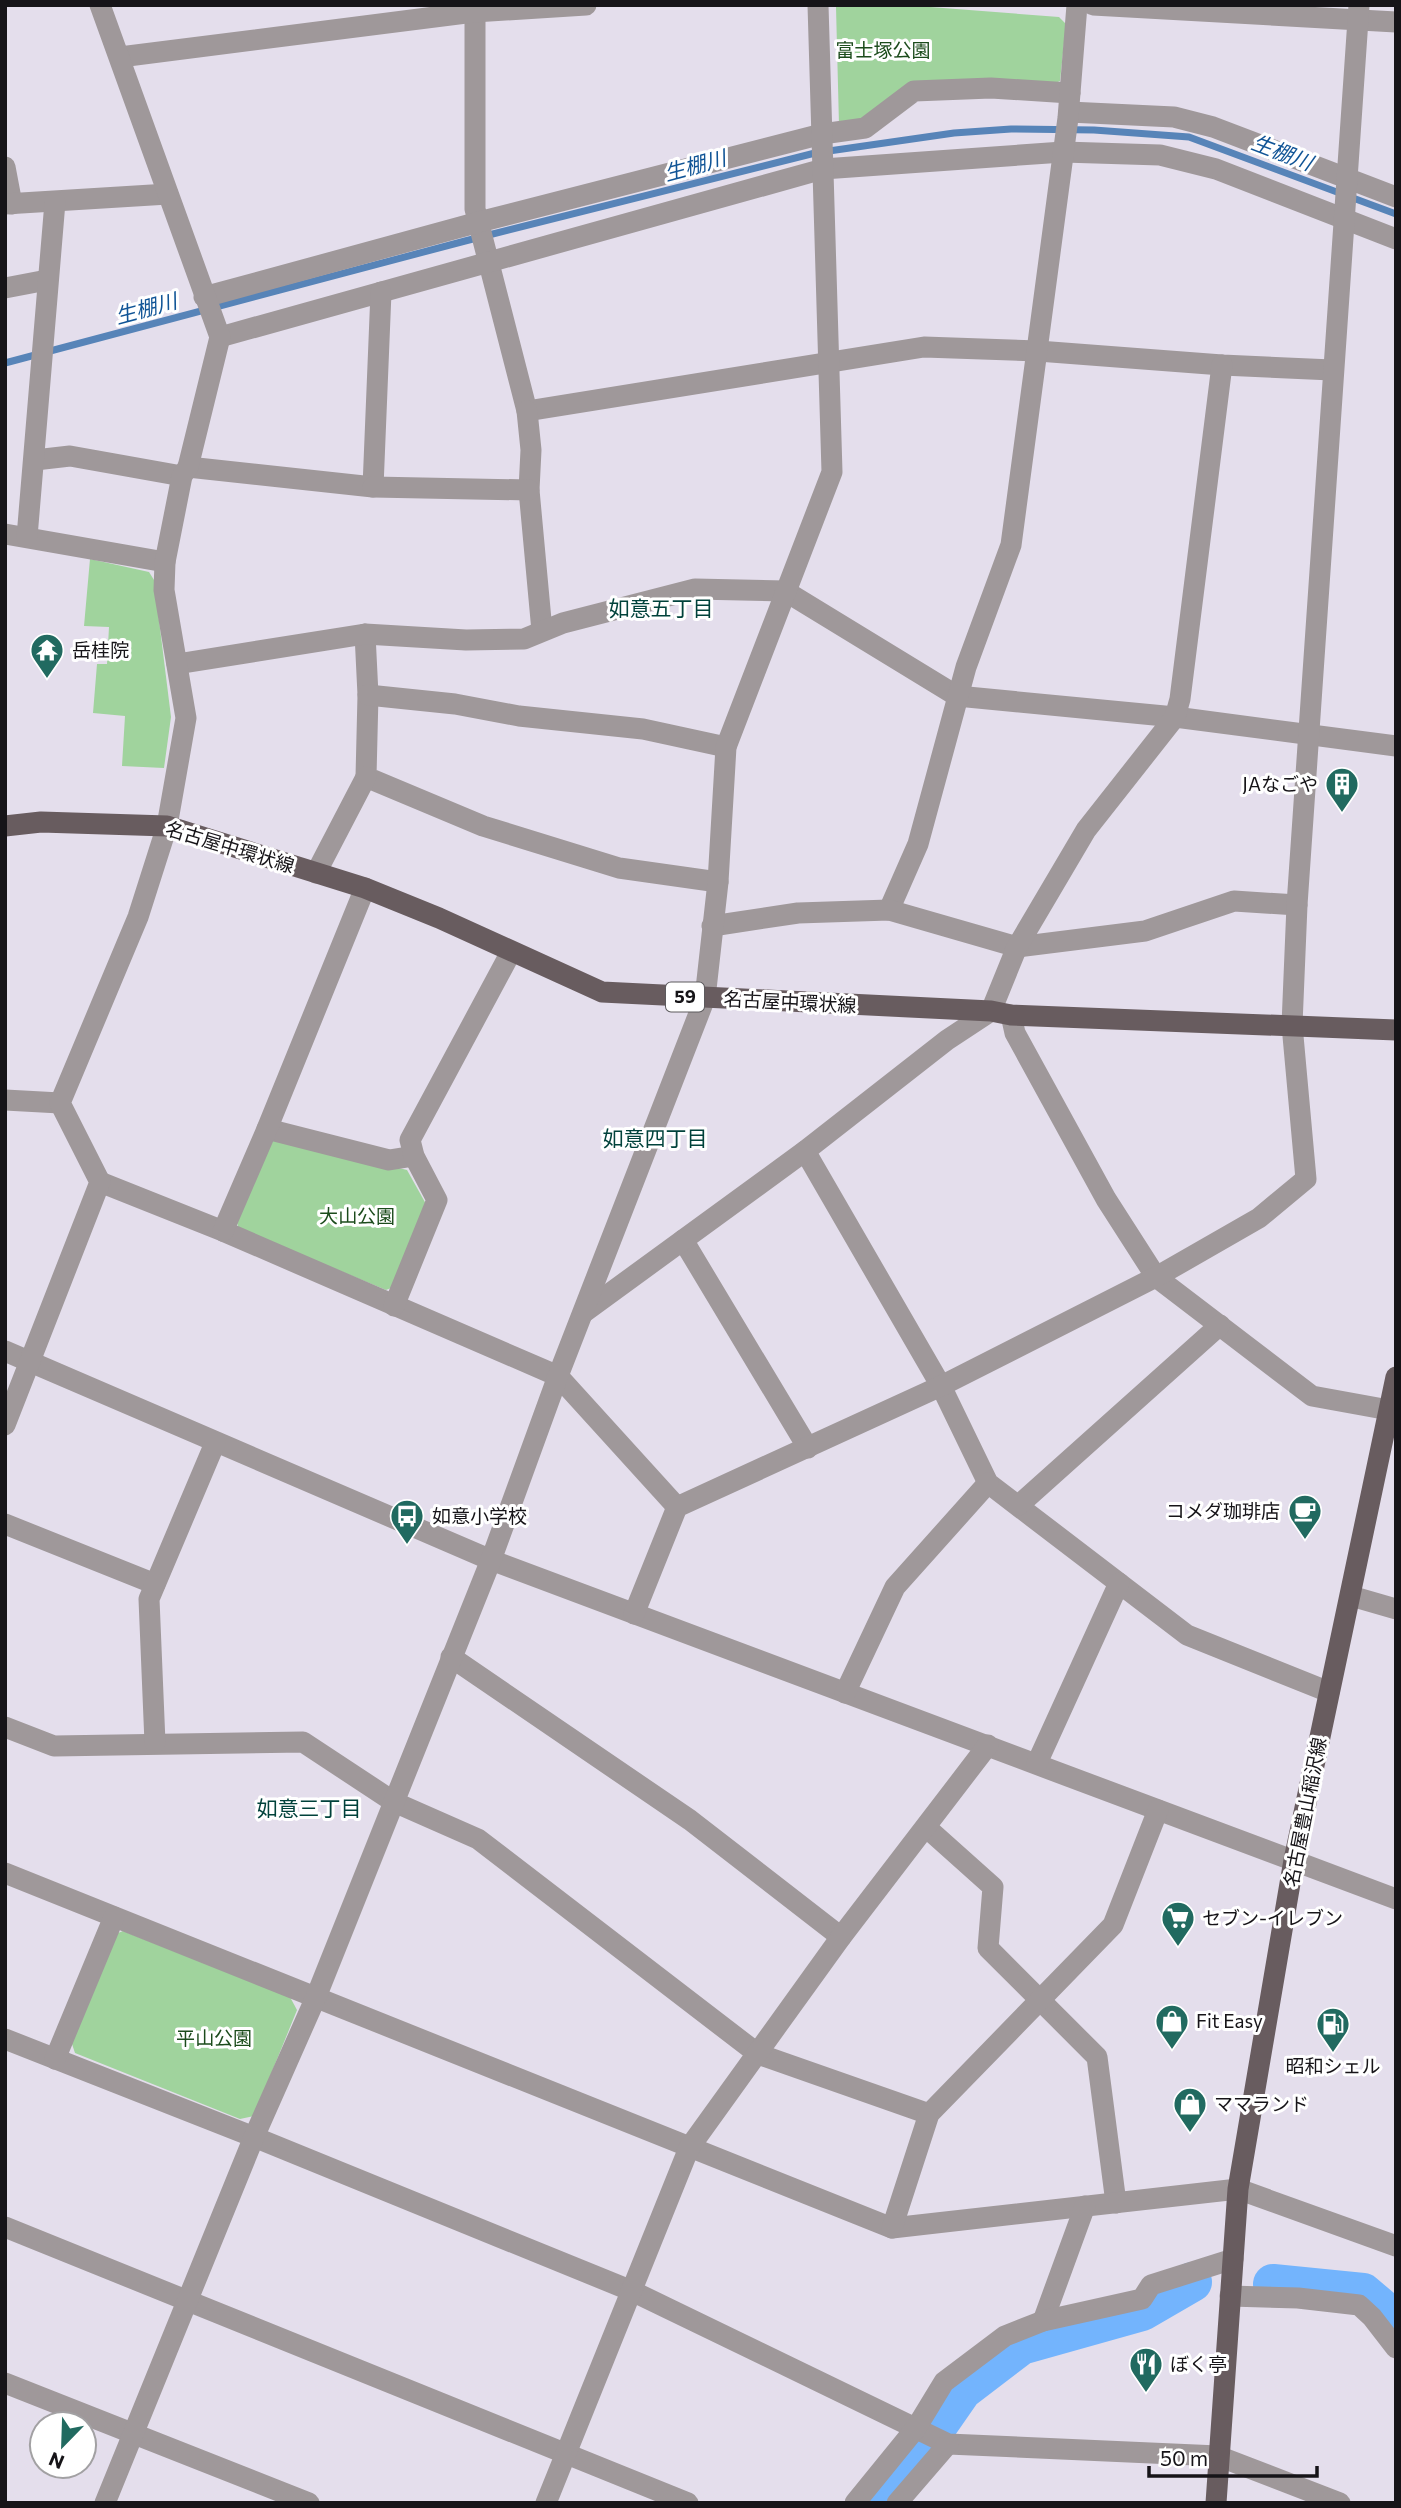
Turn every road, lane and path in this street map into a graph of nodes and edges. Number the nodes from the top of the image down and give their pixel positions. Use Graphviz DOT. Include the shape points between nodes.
graph roads {
  1 [pos="100,5"];
  2 [pos="586,5"];
  3 [pos="818,5"];
  4 [pos="1077,5"];
  5 [pos="1093,5"];
  6 [pos="474,9"];
  7 [pos="1358,13"];
  8 [pos="1396,22"];
  9 [pos="120,57"];
  10 [pos="1067,122"];
  11 [pos="823,151"];
  12 [pos="5,167"];
  13 [pos="1347,180"];
  14 [pos="168,194"];
  15 [pos="1396,197"];
  16 [pos="55,202"];
  17 [pos="9,204"];
  18 [pos="1344,212"];
  19 [pos="481,231"];
  20 [pos="1396,239"];
  21 [pos="490,263"];
  22 [pos="47,280"];
  23 [pos="5,288"];
  24 [pos="382,292"];
  25 [pos="211,314"];
  26 [pos="1038,351"];
  27 [pos="828,362"];
  28 [pos="1222,365"];
  29 [pos="1332,370"];
  30 [pos="527,411"];
  31 [pos="35,460"];
  32 [pos="185,471"];
  33 [pos="373,487"];
  34 [pos="529,490"];
  35 [pos="5,534"];
  36 [pos="27,537"];
  37 [pos="165,562"];
  38 [pos="785,591"];
  39 [pos="542,631"];
  40 [pos="365,635"];
  41 [pos="177,664"];
  42 [pos="368,695"];
  43 [pos="957,696"];
  44 [pos="1175,717"];
  45 [pos="1307,735"];
  46 [pos="1396,746"];
  47 [pos="726,747"];
  48 [pos="366,776"];
  49 [pos="5,826"];
  50 [pos="167,826"];
  51 [pos="316,873"];
  52 [pos="718,882"];
  53 [pos="365,888"];
  54 [pos="1297,905"];
  55 [pos="889,910"];
  56 [pos="712,926"];
  57 [pos="1017,947"];
  58 [pos="512,952"];
  59 [pos="705,998"];
  60 [pos="1001,1013"];
  61 [pos="1292,1025"];
  62 [pos="1396,1030"];
  63 [pos="5,1100"];
  64 [pos="60,1103"];
  65 [pos="267,1129"];
  66 [pos="805,1151"];
  67 [pos="414,1156"];
  68 [pos="100,1182"];
  69 [pos="223,1231"];
  70 [pos="683,1240"];
  71 [pos="1156,1277"];
  72 [pos="394,1306"];
  73 [pos="583,1313"];
  74 [pos="1220,1325"];
  75 [pos="5,1351"];
  76 [pos="30,1361"];
  77 [pos="558,1376"];
  78 [pos="1396,1377"];
  79 [pos="941,1386"];
  80 [pos="1389,1410"];
  81 [pos="5,1425"];
  82 [pos="215,1443"];
  83 [pos="808,1448"];
  84 [pos="988,1483"];
  85 [pos="1019,1505"];
  86 [pos="677,1507"];
  87 [pos="5,1524"];
  88 [pos="491,1560"];
  89 [pos="1119,1583"];
  90 [pos="155,1584"];
  91 [pos="1351,1596"];
  92 [pos="1396,1609"];
  93 [pos="634,1614"];
  94 [pos="452,1657"];
  95 [pos="1329,1692"];
  96 [pos="845,1693"];
  97 [pos="5,1727"];
  98 [pos="155,1743"];
  99 [pos="988,1745"];
  100 [pos="1037,1763"];
  101 [pos="394,1802"];
  102 [pos="1158,1810"];
  103 [pos="927,1828"];
  104 [pos="1294,1860"];
  105 [pos="5,1873"];
  106 [pos="1396,1899"];
  107 [pos="114,1917"];
  108 [pos="841,1937"];
  109 [pos="316,1997"];
  110 [pos="1040,1999"];
  111 [pos="5,2039"];
  112 [pos="758,2054"];
  113 [pos="55,2059"];
  114 [pos="929,2114"];
  115 [pos="254,2137"];
  116 [pos="689,2148"];
  117 [pos="1238,2189"];
  118 [pos="1116,2203"];
  119 [pos="1085,2206"];
  120 [pos="5,2227"];
  121 [pos="892,2228"];
  122 [pos="1396,2246"];
  123 [pos="1233,2259"];
  124 [pos="632,2291"];
  125 [pos="1230,2296"];
  126 [pos="187,2301"];
  127 [pos="1043,2321"];
  128 [pos="1396,2348"];
  129 [pos="5,2383"];
  130 [pos="135,2434"];
  131 [pos="932,2436"];
  132 [pos="565,2452"];
  133 [pos="1218,2456"];
  134 [pos="105,2503"];
  135 [pos="309,2503"];
  136 [pos="546,2503"];
  137 [pos="688,2503"];
  138 [pos="855,2503"];
  139 [pos="897,2503"];
  140 [pos="1216,2503"];
  141 [pos="1339,2503"];
  1 -- 9 [label="street"];
  2 -- 6 [label="street"];
  3 -- 11 [label="street"];
  4 -- 10 [label="street"];
  5 -- 7 [label="street"];
  6 -- 9 [label="street"];
  6 -- 19 [label="street" via="475,209"];
  7 -- 8 [label="street"];
  7 -- 13 [label="street"];
  9 -- 14 [label="street"];
  10 -- 11 [label="street"];
  10 -- 11 [label="street" via="991,88 914,91 865,128"];
  10 -- 13 [label="street" via="1174,117 1213,127"];
  10 -- 18 [label="street"];
  10 -- 26 [label="street"];
  11 -- 19 [label="street"];
  11 -- 21 [label="street"];
  11 -- 27 [label="street"];
  12 -- 17 [label="street"];
  13 -- 15 [label="street"];
  13 -- 18 [label="street"];
  14 -- 16 [label="street"];
  14 -- 25 [label="street"];
  16 -- 17 [label="street"];
  16 -- 22 [label="street"];
  18 -- 20 [label="street"];
  18 -- 29 [label="street"];
  19 -- 21 [label="street"];
  19 -- 25 [label="street"];
  21 -- 24 [label="street"];
  21 -- 30 [label="street"];
  22 -- 23 [label="street"];
  22 -- 31 [label="street"];
  24 -- 25 [label="street"];
  24 -- 33 [label="street"];
  25 -- 32 [label="street"];
  26 -- 27 [label="street" via="924,347"];
  26 -- 28 [label="street"];
  26 -- 43 [label="street" via="1011,545"];
  27 -- 30 [label="street"];
  27 -- 38 [label="street" via="832,472"];
  28 -- 29 [label="street"];
  28 -- 44 [label="street"];
  29 -- 45 [label="street"];
  30 -- 34 [label="street"];
  31 -- 32 [label="street" via="70,456"];
  31 -- 36 [label="street"];
  32 -- 33 [label="street"];
  32 -- 37 [label="street"];
  33 -- 34 [label="street"];
  34 -- 39 [label="street"];
  35 -- 36 [label="street"];
  36 -- 37 [label="street"];
  37 -- 41 [label="street" via="164,590"];
  38 -- 39 [label="street" via="695,589"];
  38 -- 43 [label="street"];
  38 -- 47 [label="street"];
  39 -- 40 [label="street" via="524,639"];
  40 -- 41 [label="street"];
  40 -- 42 [label="street"];
  41 -- 50 [label="street" via="186,718"];
  42 -- 47 [label="street" via="643,729"];
  42 -- 48 [label="street"];
  43 -- 44 [label="street"];
  43 -- 55 [label="street" via="918,844"];
  44 -- 45 [label="street"];
  44 -- 57 [label="street" via="1086,831"];
  45 -- 46 [label="street"];
  45 -- 54 [label="street"];
  47 -- 52 [label="street"];
  48 -- 51 [label="street"];
  48 -- 52 [label="street" via="483,826 619,868"];
  49 -- 50 [label="main road, 名古屋中環状線 / 59" via="41,822"];
  50 -- 51 [label="main road, 名古屋中環状線 / 59"];
  50 -- 64 [label="street" via="138,917"];
  51 -- 53 [label="main road, 名古屋中環状線 / 59"];
  52 -- 56 [label="street"];
  53 -- 58 [label="main road, 名古屋中環状線 / 59"];
  53 -- 65 [label="street"];
  54 -- 57 [label="street" via="1234,901 1145,931"];
  54 -- 61 [label="street"];
  55 -- 56 [label="street" via="798,912"];
  55 -- 57 [label="street"];
  56 -- 59 [label="street"];
  57 -- 60 [label="street"];
  58 -- 59 [label="main road, 名古屋中環状線 / 59" via="602,992"];
  58 -- 67 [label="street" via="410,1140"];
  59 -- 60 [label="main road, 名古屋中環状線 / 59"];
  59 -- 73 [label="street"];
  60 -- 61 [label="main road, 名古屋中環状線 / 59"];
  60 -- 66 [label="street" via="947,1040"];
  60 -- 71 [label="street" via="1105,1199"];
  61 -- 62 [label="main road, 名古屋中環状線 / 59"];
  61 -- 71 [label="street" via="1306,1179 1259,1218"];
  63 -- 64 [label="street"];
  64 -- 68 [label="street"];
  65 -- 67 [label="street" via="389,1160"];
  65 -- 69 [label="street"];
  66 -- 70 [label="street"];
  66 -- 79 [label="street"];
  67 -- 72 [label="street" via="437,1200"];
  68 -- 69 [label="street"];
  68 -- 76 [label="street"];
  69 -- 72 [label="street"];
  70 -- 73 [label="street"];
  70 -- 83 [label="street"];
  71 -- 74 [label="street"];
  71 -- 79 [label="street"];
  72 -- 77 [label="street"];
  73 -- 77 [label="street"];
  74 -- 80 [label="street" via="1312,1396"];
  74 -- 85 [label="street"];
  75 -- 76 [label="street"];
  76 -- 81 [label="street"];
  76 -- 82 [label="street"];
  77 -- 86 [label="street"];
  77 -- 88 [label="street"];
  78 -- 80 [label="main road, 名古屋豊山稲沢線"];
  79 -- 83 [label="street"];
  79 -- 84 [label="street"];
  80 -- 91 [label="main road, 名古屋豊山稲沢線"];
  82 -- 88 [label="street"];
  82 -- 90 [label="street"];
  83 -- 86 [label="street"];
  84 -- 85 [label="street"];
  84 -- 96 [label="street" via="895,1587"];
  85 -- 89 [label="street"];
  86 -- 93 [label="street"];
  87 -- 90 [label="street"];
  88 -- 93 [label="street"];
  88 -- 94 [label="street"];
  89 -- 95 [label="street" via="1186,1635"];
  89 -- 100 [label="street"];
  90 -- 98 [label="street" via="149,1599"];
  91 -- 92 [label="street"];
  91 -- 95 [label="main road, 名古屋豊山稲沢線"];
  93 -- 96 [label="street"];
  94 -- 101 [label="street"];
  94 -- 108 [label="street" via="690,1820"];
  95 -- 104 [label="main road, 名古屋豊山稲沢線"];
  96 -- 99 [label="street"];
  97 -- 98 [label="street" via="54,1746"];
  98 -- 101 [label="street" via="303,1742"];
  99 -- 100 [label="street"];
  99 -- 103 [label="street"];
  100 -- 102 [label="street"];
  101 -- 109 [label="street"];
  101 -- 112 [label="street" via="478,1839"];
  102 -- 104 [label="street"];
  102 -- 110 [label="street" via="1113,1925"];
  103 -- 108 [label="street"];
  103 -- 110 [label="street" via="993,1887 988,1948"];
  104 -- 106 [label="street"];
  104 -- 117 [label="main road, 名古屋豊山稲沢線"];
  105 -- 107 [label="street"];
  107 -- 109 [label="street"];
  107 -- 113 [label="street"];
  108 -- 112 [label="street"];
  109 -- 115 [label="street"];
  109 -- 116 [label="street"];
  110 -- 114 [label="street"];
  110 -- 118 [label="street" via="1097,2057"];
  111 -- 113 [label="street"];
  112 -- 114 [label="street"];
  112 -- 116 [label="street"];
  113 -- 115 [label="street"];
  114 -- 121 [label="street"];
  115 -- 124 [label="street"];
  115 -- 126 [label="street"];
  116 -- 121 [label="street"];
  116 -- 124 [label="street"];
  117 -- 118 [label="street"];
  117 -- 122 [label="street"];
  117 -- 123 [label="main road, 名古屋豊山稲沢線"];
  118 -- 119 [label="street"];
  119 -- 121 [label="street"];
  119 -- 127 [label="street"];
  120 -- 126 [label="street"];
  123 -- 125 [label="main road, 名古屋豊山稲沢線"];
  123 -- 127 [label="street" via="1151,2285 1142,2299"];
  124 -- 131 [label="street"];
  124 -- 132 [label="street"];
  125 -- 128 [label="street" via="1359,2305"];
  125 -- 133 [label="main road, 名古屋豊山稲沢線"];
  126 -- 130 [label="street"];
  126 -- 132 [label="street"];
  127 -- 131 [label="street" via="1005,2336 944,2382"];
  129 -- 130 [label="street"];
  130 -- 134 [label="street"];
  130 -- 135 [label="street"];
  131 -- 133 [label="street"];
  131 -- 138 [label="street"];
  131 -- 139 [label="street"];
  132 -- 136 [label="street"];
  132 -- 137 [label="street"];
  133 -- 140 [label="main road, 名古屋豊山稲沢線"];
  133 -- 141 [label="street"];
}
